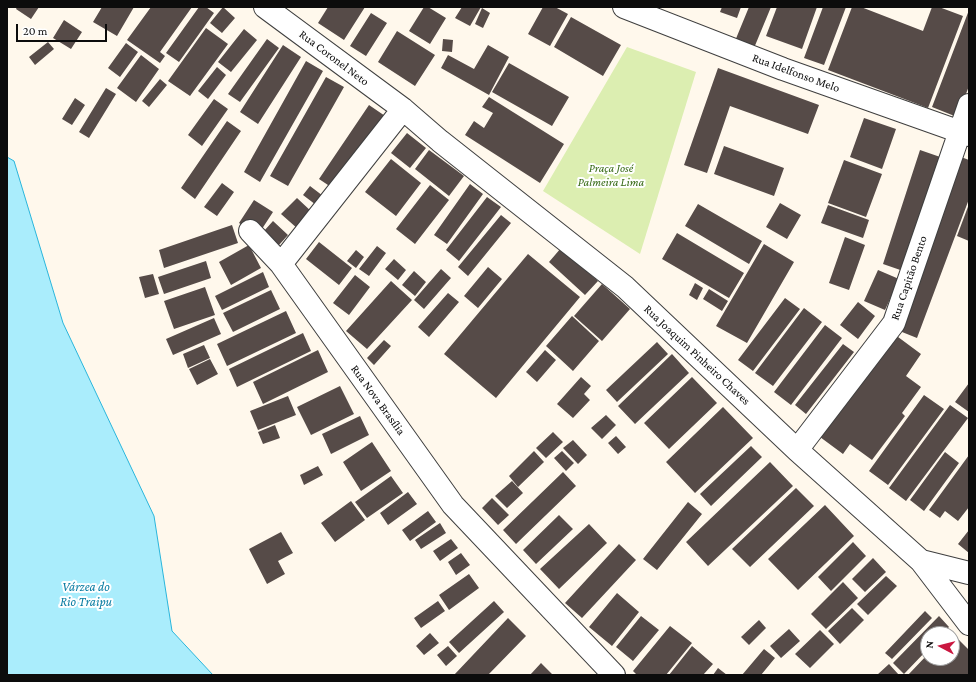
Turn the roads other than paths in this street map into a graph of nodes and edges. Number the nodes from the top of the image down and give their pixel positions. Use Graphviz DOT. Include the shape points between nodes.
graph roads {
  1 [pos="624,7"];
  2 [pos="276,10"];
  3 [pos="969,105"];
  4 [pos="403,109"];
  5 [pos="964,133"];
  6 [pos="250,231"];
  7 [pos="281,264"];
  8 [pos="797,450"];
  9 [pos="921,561"];
  10 [pos="969,573"];
  11 [pos="969,624"];
  12 [pos="614,675"];
  1 -- 5 [label="street, Rua Idelfonso Melo" via="783,69"];
  2 -- 4 [label="street, Rua Coronel Neto"];
  3 -- 5 [label="street, Rua Capitão Bento"];
  4 -- 7 [label="street"];
  4 -- 8 [label="street, Rua Joaquim Pinheiro Chaves" via="625,287"];
  5 -- 8 [label="street, Rua Capitão Bento" via="894,323"];
  6 -- 7 [label="street, Rua Nova Brasília"];
  7 -- 12 [label="street, Rua Nova Brasília" via="453,505"];
  8 -- 9 [label="street, Rua Joaquim Pinheiro Chaves"];
  9 -- 10 [label="street"];
  9 -- 11 [label="street, Rua Joaquim Pinheiro Chaves"];
}
